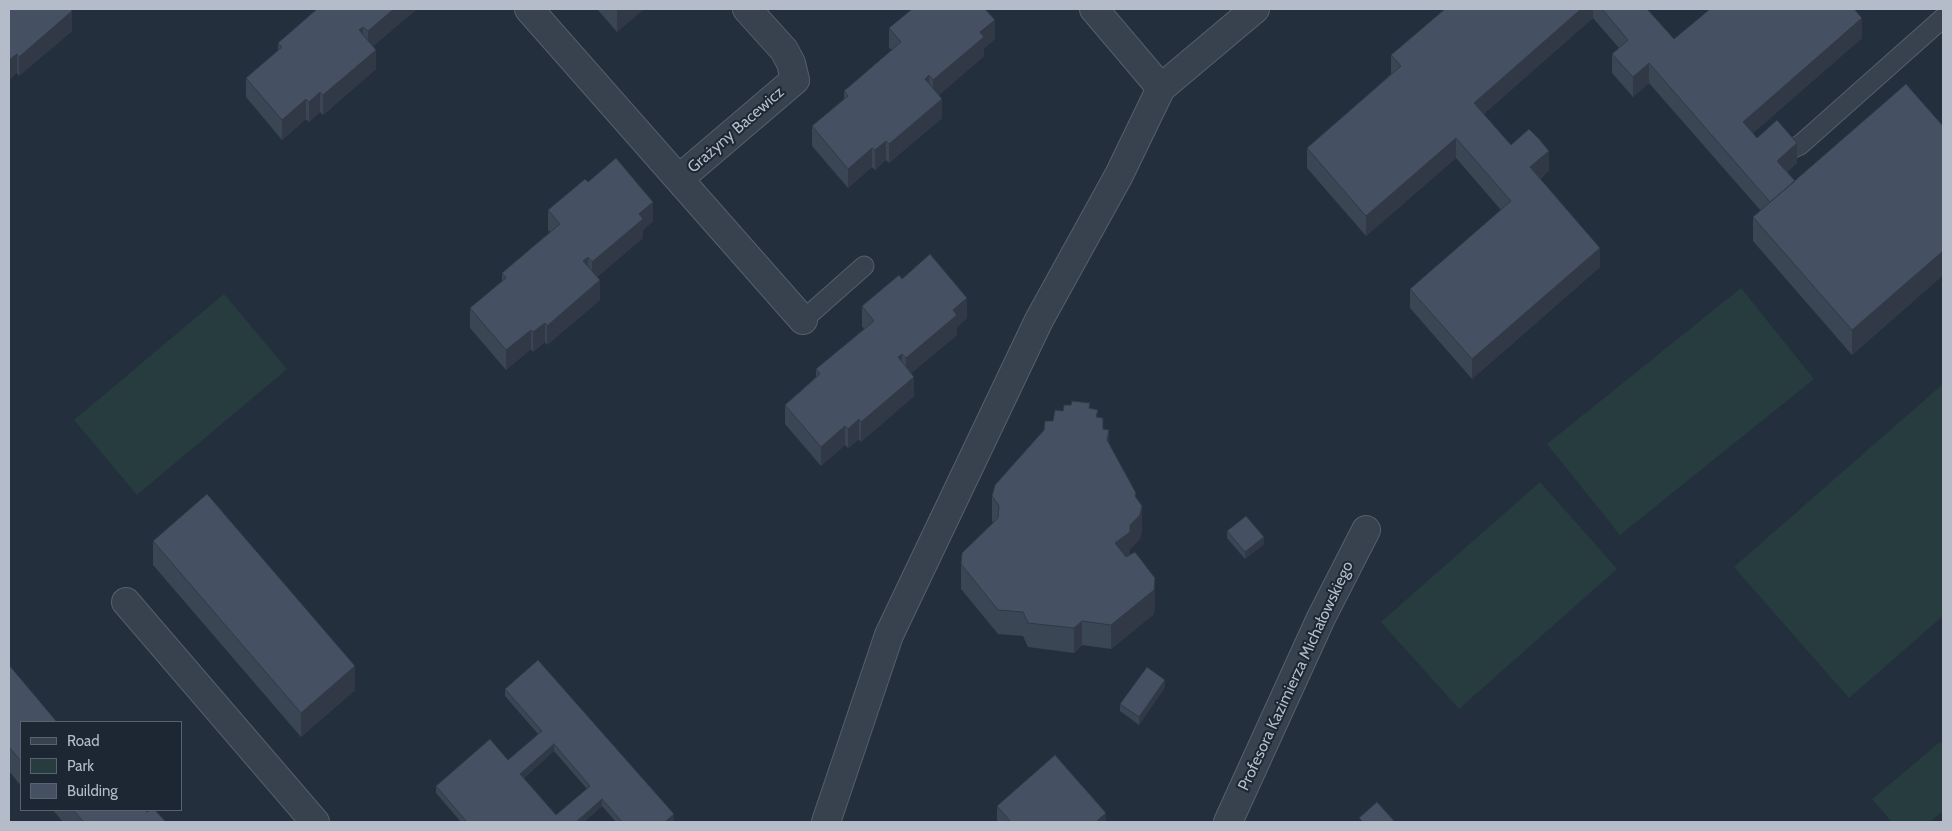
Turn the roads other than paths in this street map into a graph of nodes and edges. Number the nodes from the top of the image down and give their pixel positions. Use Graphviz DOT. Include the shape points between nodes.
graph roads {
  1 [pos="529,9"];
  2 [pos="747,9"];
  3 [pos="1094,9"];
  4 [pos="1255,9"];
  5 [pos="1943,18"];
  6 [pos="1161,88"];
  7 [pos="1787,151"];
  8 [pos="680,178"];
  9 [pos="864,266"];
  10 [pos="803,320"];
  11 [pos="1366,530"];
  12 [pos="126,602"];
  13 [pos="315,822"];
  14 [pos="826,822"];
  15 [pos="1228,822"];
  1 -- 8 [label="street, Grażyny Bacewicz"];
  2 -- 8 [label="street, Grażyny Bacewicz" via="784,50 795,80"];
  3 -- 6 [label="street"];
  4 -- 6 [label="street"];
  5 -- 7 [label="lane" via="1800,145"];
  6 -- 14 [label="street" via="1119,175 1040,320 889,635"];
  8 -- 10 [label="street, Grażyny Bacewicz"];
  9 -- 10 [label="lane"];
  11 -- 15 [label="street, Profesora Kazimierza Michałowskiego" via="1321,618"];
  12 -- 13 [label="street"];
}
